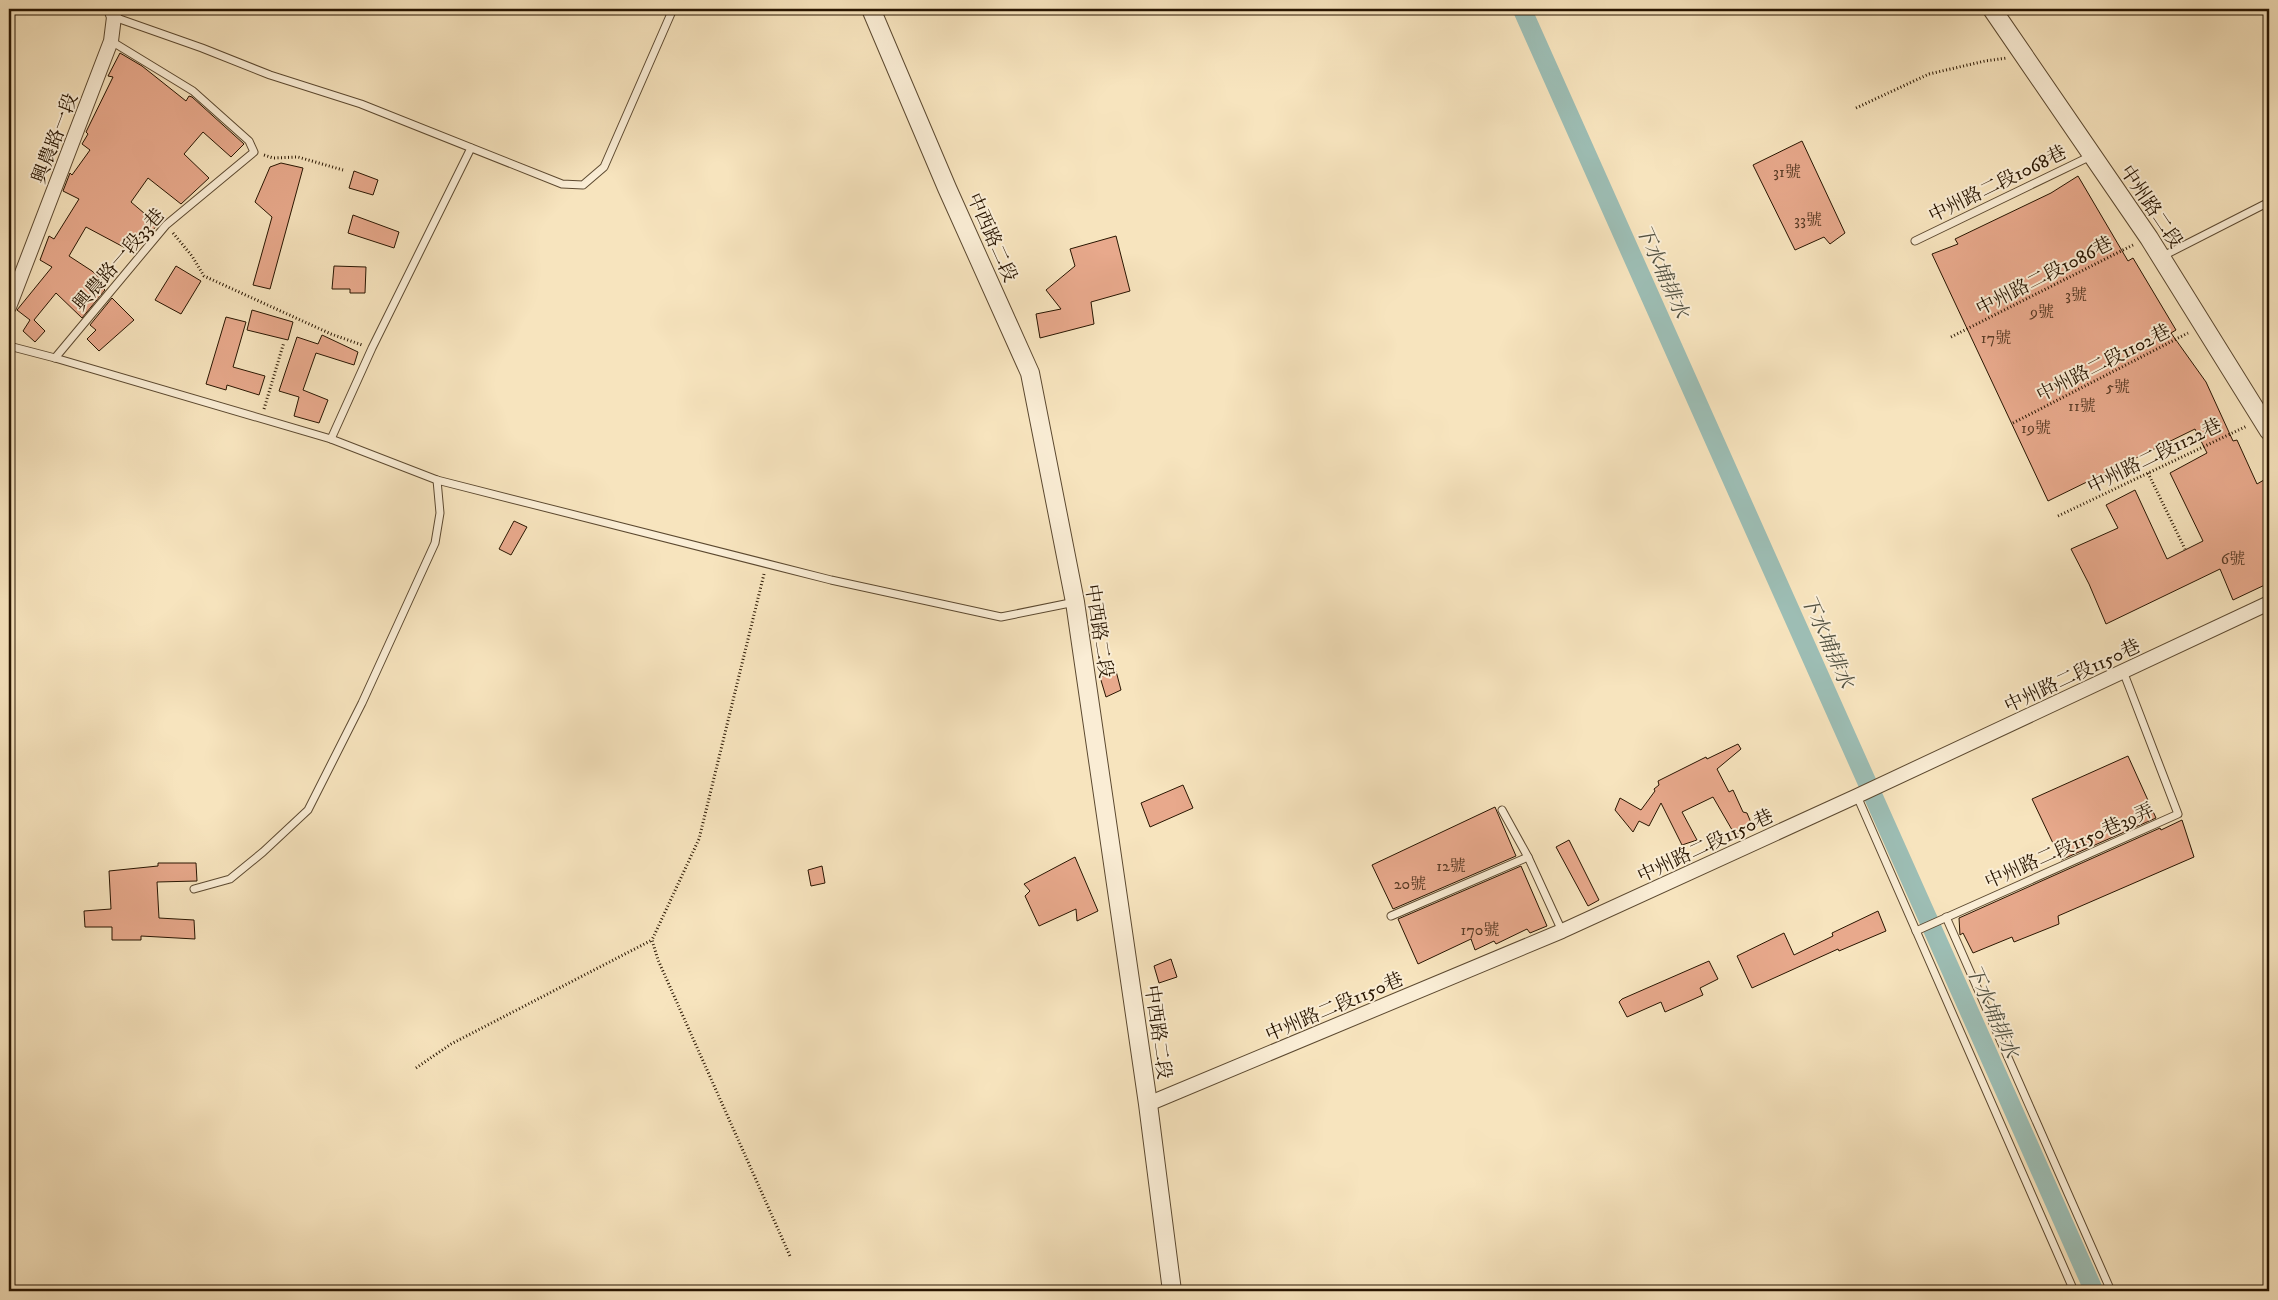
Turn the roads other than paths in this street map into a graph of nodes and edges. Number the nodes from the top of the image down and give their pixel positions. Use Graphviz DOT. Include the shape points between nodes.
graph roads {
  1 [pos="672,9"];
  2 [pos="871,9"];
  3 [pos="1992,9"];
  4 [pos="112,13"];
  5 [pos="111,41"];
  6 [pos="471,148"];
  7 [pos="2093,155"];
  8 [pos="2269,202"];
  9 [pos="1915,241"];
  10 [pos="2161,257"];
  11 [pos="9,308"];
  12 [pos="9,346"];
  13 [pos="55,358"];
  14 [pos="2266,424"];
  15 [pos="330,439"];
  16 [pos="437,480"];
  17 [pos="1075,602"];
  18 [pos="2269,603"];
  19 [pos="2123,671"];
  20 [pos="1857,796"];
  21 [pos="1502,810"];
  22 [pos="1528,858"];
  23 [pos="194,889"];
  24 [pos="1391,916"];
  25 [pos="1946,917"];
  26 [pos="1562,931"];
  27 [pos="1916,931"];
  28 [pos="1148,1104"];
  29 [pos="1172,1291"];
  30 [pos="2074,1291"];
  31 [pos="2112,1291"];
  1 -- 6 [label="lane" via="604,167 583,185 562,184"];
  2 -- 17 [label="street, 中西路二段" via="1030,373"];
  3 -- 7 [label="street, 中州路二段"];
  4 -- 5 [label="street, 興農路一段"];
  4 -- 6 [label="lane"];
  5 -- 11 [label="street, 興農路一段"];
  5 -- 13 [label="lane, 興農路一段33巷" via="193,91 250,141 254,152 166,225"];
  6 -- 15 [label="lane"];
  7 -- 9 [label="lane, 中州路二段1068巷"];
  7 -- 10 [label="street, 中州路二段"];
  8 -- 10 [label="lane"];
  10 -- 14 [label="street, 中州路二段"];
  12 -- 13 [label="lane"];
  13 -- 15 [label="lane"];
  15 -- 16 [label="lane"];
  16 -- 17 [label="lane" via="766,564 1001,617"];
  16 -- 23 [label="lane" via="440,513 435,543 362,703 308,810 230,879"];
  17 -- 28 [label="street, 中西路二段"];
  18 -- 19 [label="street, 中州路二段1150巷"];
  19 -- 20 [label="street, 中州路二段1150巷"];
  19 -- 25 [label="lane, 中州路二段1150巷39弄" via="2178,814"];
  20 -- 26 [label="street, 中州路二段1150巷"];
  20 -- 27 [label="lane"];
  21 -- 22 [label="lane"];
  22 -- 24 [label="lane"];
  22 -- 26 [label="lane"];
  25 -- 27 [label="lane, 中州路二段1150巷39弄"];
  25 -- 31 [label="lane"];
  26 -- 28 [label="street, 中州路二段1150巷"];
  27 -- 30 [label="lane"];
  28 -- 29 [label="street, 中西路二段"];
}
